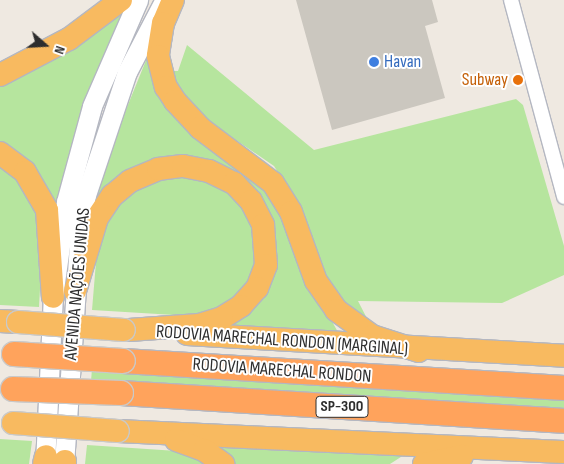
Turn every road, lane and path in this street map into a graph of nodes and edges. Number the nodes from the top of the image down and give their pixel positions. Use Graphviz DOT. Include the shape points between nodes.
graph roads {
  1 [pos="122,0"];
  2 [pos="138,0"];
  3 [pos="165,0"];
  4 [pos="173,0"];
  5 [pos="511,0"];
  6 [pos="0,75"];
  7 [pos="0,153"];
  8 [pos="559,160"];
  9 [pos="564,197"];
  10 [pos="75,291"];
  11 [pos="53,297"];
  12 [pos="9,322"];
  13 [pos="126,330"];
  14 [pos="419,351"];
  15 [pos="7,353"];
  16 [pos="564,356"];
  17 [pos="7,388"];
  18 [pos="564,388"];
  19 [pos="564,420"];
  20 [pos="6,422"];
  21 [pos="126,431"];
  22 [pos="518,450"];
  23 [pos="564,452"];
  24 [pos="55,462"];
  25 [pos="223,464"];
  26 [pos="424,464"];
  1 -- 6 [label="highway" via="69,39"];
  2 -- 11 [label="main road, AVENIDA NAÇÕES UNIDAS" via="92,106 78,154 66,202"];
  3 -- 10 [label="main road, AVENIDA NAÇÕES UNIDAS" via="126,72 93,164 80,228"];
  4 -- 14 [label="highway" via="164,23 158,56 166,87 175,101 200,128 273,183 291,212 316,281 336,310 372,336"];
  5 -- 8 [label="street"];
  7 -- 11 [label="highway" via="25,172 47,210"];
  8 -- 9 [label="street"];
  10 -- 13 [label="highway" via="97,218 112,196 130,181 158,169 183,166 209,170 234,183 251,201 263,225 266,265 256,288 241,306 222,318 199,326"];
  10 -- 24 [label="main road, AVENIDA NAÇÕES UNIDAS"];
  11 -- 24 [label="main road, AVENIDA NAÇÕES UNIDAS"];
  12 -- 13 [label="highway, RODOVIA MARECHAL RONDON (MARGINAL), bridge"];
  13 -- 14 [label="highway, RODOVIA MARECHAL RONDON (MARGINAL)"];
  14 -- 16 [label="highway, RODOVIA MARECHAL RONDON (MARGINAL)"];
  15 -- 18 [label="highway, RODOVIA MARECHAL RONDON / SP-300, bridge"];
  17 -- 19 [label="highway, RODOVIA MARECHAL RONDON / SP-300, bridge"];
  20 -- 21 [label="highway, bridge"];
  21 -- 22 [label="highway"];
  21 -- 25 [label="highway" via="186,442"];
  22 -- 23 [label="highway"];
  22 -- 26 [label="highway"];
}
